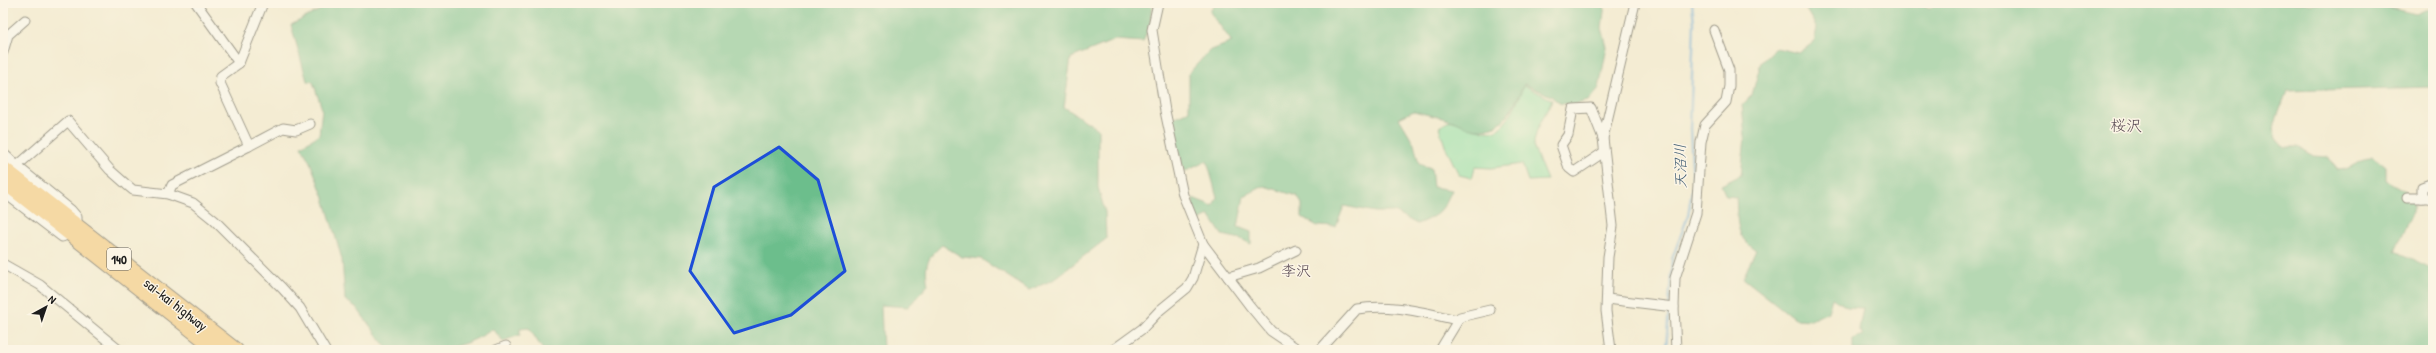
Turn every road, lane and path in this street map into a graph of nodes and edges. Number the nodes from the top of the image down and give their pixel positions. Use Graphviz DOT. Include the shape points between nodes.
graph roads {
  1 [pos="196,3"];
  2 [pos="263,3"];
  3 [pos="1158,3"];
  4 [pos="1635,3"];
  5 [pos="25,20"];
  6 [pos="1714,30"];
  7 [pos="3,52"];
  8 [pos="239,63"];
  9 [pos="310,124"];
  10 [pos="1603,138"];
  11 [pos="249,146"];
  12 [pos="1604,152"];
  13 [pos="3,153"];
  14 [pos="10,167"];
  15 [pos="3,181"];
  16 [pos="2433,183"];
  17 [pos="3,192"];
  18 [pos="168,194"];
  19 [pos="2407,198"];
  20 [pos="2422,198"];
  21 [pos="2433,200"];
  22 [pos="73,230"];
  23 [pos="1203,244"];
  24 [pos="1296,250"];
  25 [pos="3,264"];
  26 [pos="1228,277"];
  27 [pos="1607,299"];
  28 [pos="1674,307"];
  29 [pos="1490,310"];
  30 [pos="1458,320"];
  31 [pos="119,350"];
  32 [pos="217,350"];
  33 [pos="236,350"];
  34 [pos="326,350"];
  35 [pos="496,350"];
  36 [pos="506,350"];
  37 [pos="1113,350"];
  38 [pos="1299,350"];
  39 [pos="1320,350"];
  40 [pos="1440,350"];
  41 [pos="1611,350"];
  42 [pos="1676,350"];
  1 -- 8 [label="street"];
  2 -- 8 [label="street"];
  3 -- 23 [label="street" via="1152,30 1165,111 1183,196"];
  4 -- 10 [label="street"];
  5 -- 7 [label="street" via="8,35"];
  6 -- 28 [label="street" via="1729,70 1726,102 1705,125 1701,142 1696,213 1674,278"];
  8 -- 11 [label="street" via="222,76 220,83"];
  9 -- 11 [label="street" via="296,130 283,128"];
  10 -- 12 [label="street"];
  10 -- 12 [label="street" via="1591,108 1573,109 1568,135 1561,145 1569,168 1574,172"];
  11 -- 18 [label="street" via="172,185"];
  12 -- 27 [label="street" via="1613,226 1608,257"];
  13 -- 14 [label="street"];
  14 -- 18 [label="street" via="68,121 110,170 133,190"];
  14 -- 22 [label="highway, sai-kai highway / 140"];
  15 -- 22 [label="highway, sai-kai highway / 140"];
  16 -- 20 [label="street" via="2422,187"];
  17 -- 22 [label="street" via="62,237"];
  18 -- 34 [label="street" via="193,203 214,220 300,308"];
  19 -- 20 [label="street"];
  20 -- 21 [label="street"];
  22 -- 32 [label="highway, sai-kai highway / 140"];
  22 -- 33 [label="highway, sai-kai highway / 140"];
  23 -- 26 [label="street"];
  23 -- 37 [label="street" via="1193,278 1187,288 1142,329"];
  24 -- 26 [label="street" via="1259,268"];
  25 -- 31 [label="street" via="40,285"];
  26 -- 38 [label="street" via="1266,327"];
  27 -- 28 [label="street"];
  27 -- 41 [label="street"];
  28 -- 42 [label="street"];
  29 -- 30 [label="street" via="1460,317"];
  30 -- 39 [label="street" via="1426,311 1385,306 1357,309"];
  30 -- 40 [label="street"];
  35 -- 36 [label="street" via="506,346"];
}
